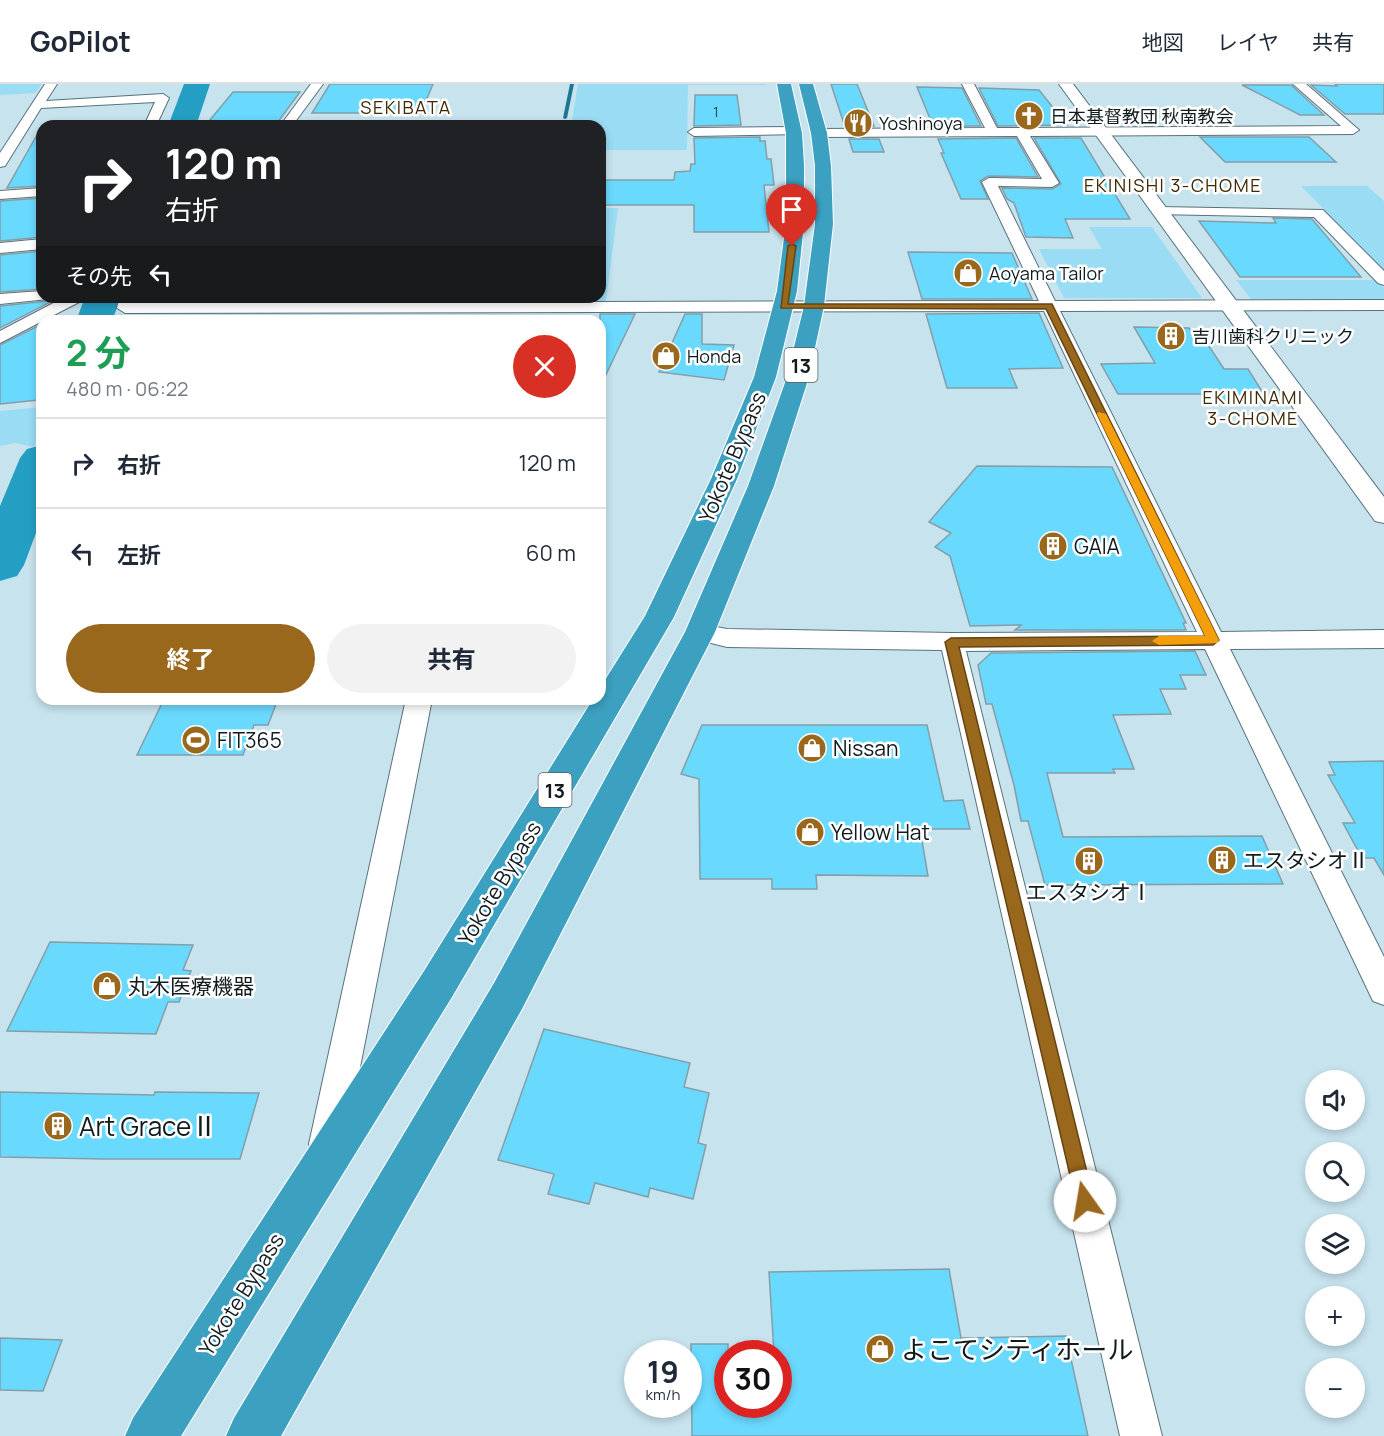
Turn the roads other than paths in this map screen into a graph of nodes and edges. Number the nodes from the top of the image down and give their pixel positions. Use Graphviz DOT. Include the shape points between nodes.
graph roads {
  1 [pos="51,84"];
  2 [pos="317,84"];
  3 [pos="784,84"];
  4 [pos="806,84"];
  5 [pos="968,84"];
  6 [pos="1066,84"];
  7 [pos="1299,84"];
  8 [pos="38,105"];
  9 [pos="153,120"];
  10 [pos="290,120"];
  11 [pos="1100,131"];
  12 [pos="694,132"];
  13 [pos="806,132"];
  14 [pos="993,132"];
  15 [pos="1021,132"];
  16 [pos="34,135"];
  17 [pos="18,136"];
  18 [pos="0,138"];
  19 [pos="0,163"];
  20 [pos="36,192"];
  21 [pos="0,195"];
  22 [pos="1159,211"];
  23 [pos="36,245"];
  24 [pos="0,248"];
  25 [pos="1384,280"];
  26 [pos="36,296"];
  27 [pos="0,299"];
  28 [pos="66,303"];
  29 [pos="126,303"];
  30 [pos="446,303"];
  31 [pos="582,303"];
  32 [pos="1231,305"];
  33 [pos="1384,305"];
  34 [pos="799,306"];
  35 [pos="1049,306"];
  36 [pos="43,315"];
  37 [pos="36,319"];
  38 [pos="0,338"];
  39 [pos="1384,515"];
  40 [pos="699,632"];
  41 [pos="1384,639"];
  42 [pos="1213,640"];
  43 [pos="951,642"];
  44 [pos="418,705"];
  45 [pos="1384,990"];
  46 [pos="322,1167"];
  47 [pos="151,1436"];
  48 [pos="252,1436"];
  49 [pos="1141,1436"];
  1 -- 8 [label="street"];
  2 -- 10 [label="street"];
  3 -- 13 [label="highway, Yokote Bypass / 13"];
  4 -- 13 [label="highway, Yokote Bypass / 13"];
  5 -- 14 [label="street"];
  6 -- 11 [label="street"];
  7 -- 11 [label="street" via="1353,130"];
  8 -- 9 [label="street" via="163,98"];
  8 -- 17 [label="street"];
  11 -- 15 [label="street"];
  11 -- 22 [label="street"];
  12 -- 13 [label="street"];
  13 -- 14 [label="street"];
  13 -- 34 [label="highway, Yokote Bypass / 13" via="796,165"];
  14 -- 15 [label="street"];
  15 -- 35 [label="street" via="1052,183 989,182"];
  16 -- 17 [label="street"];
  17 -- 18 [label="street"];
  17 -- 19 [label="street"];
  20 -- 21 [label="street"];
  22 -- 25 [label="street" via="1318,213"];
  22 -- 32 [label="street"];
  23 -- 24 [label="street"];
  26 -- 27 [label="street"];
  28 -- 36 [label="street"];
  29 -- 30 [label="street" via="125,308"];
  31 -- 34 [label="street"];
  32 -- 33 [label="street"];
  32 -- 35 [label="street"];
  32 -- 39 [label="street"];
  34 -- 35 [label="street"];
  34 -- 40 [label="highway, Yokote Bypass / 13" via="797,380 775,449"];
  34 -- 46 [label="highway, Yokote Bypass / 13" via="659,617 438,984"];
  35 -- 42 [label="street"];
  37 -- 38 [label="street"];
  40 -- 43 [label="street" via="727,638"];
  40 -- 48 [label="highway, Yokote Bypass / 13" via="508,996"];
  41 -- 42 [label="street"];
  42 -- 43 [label="street"];
  42 -- 45 [label="street"];
  43 -- 49 [label="street"];
  44 -- 46 [label="street"];
  46 -- 47 [label="highway, Yokote Bypass / 13"];
}
